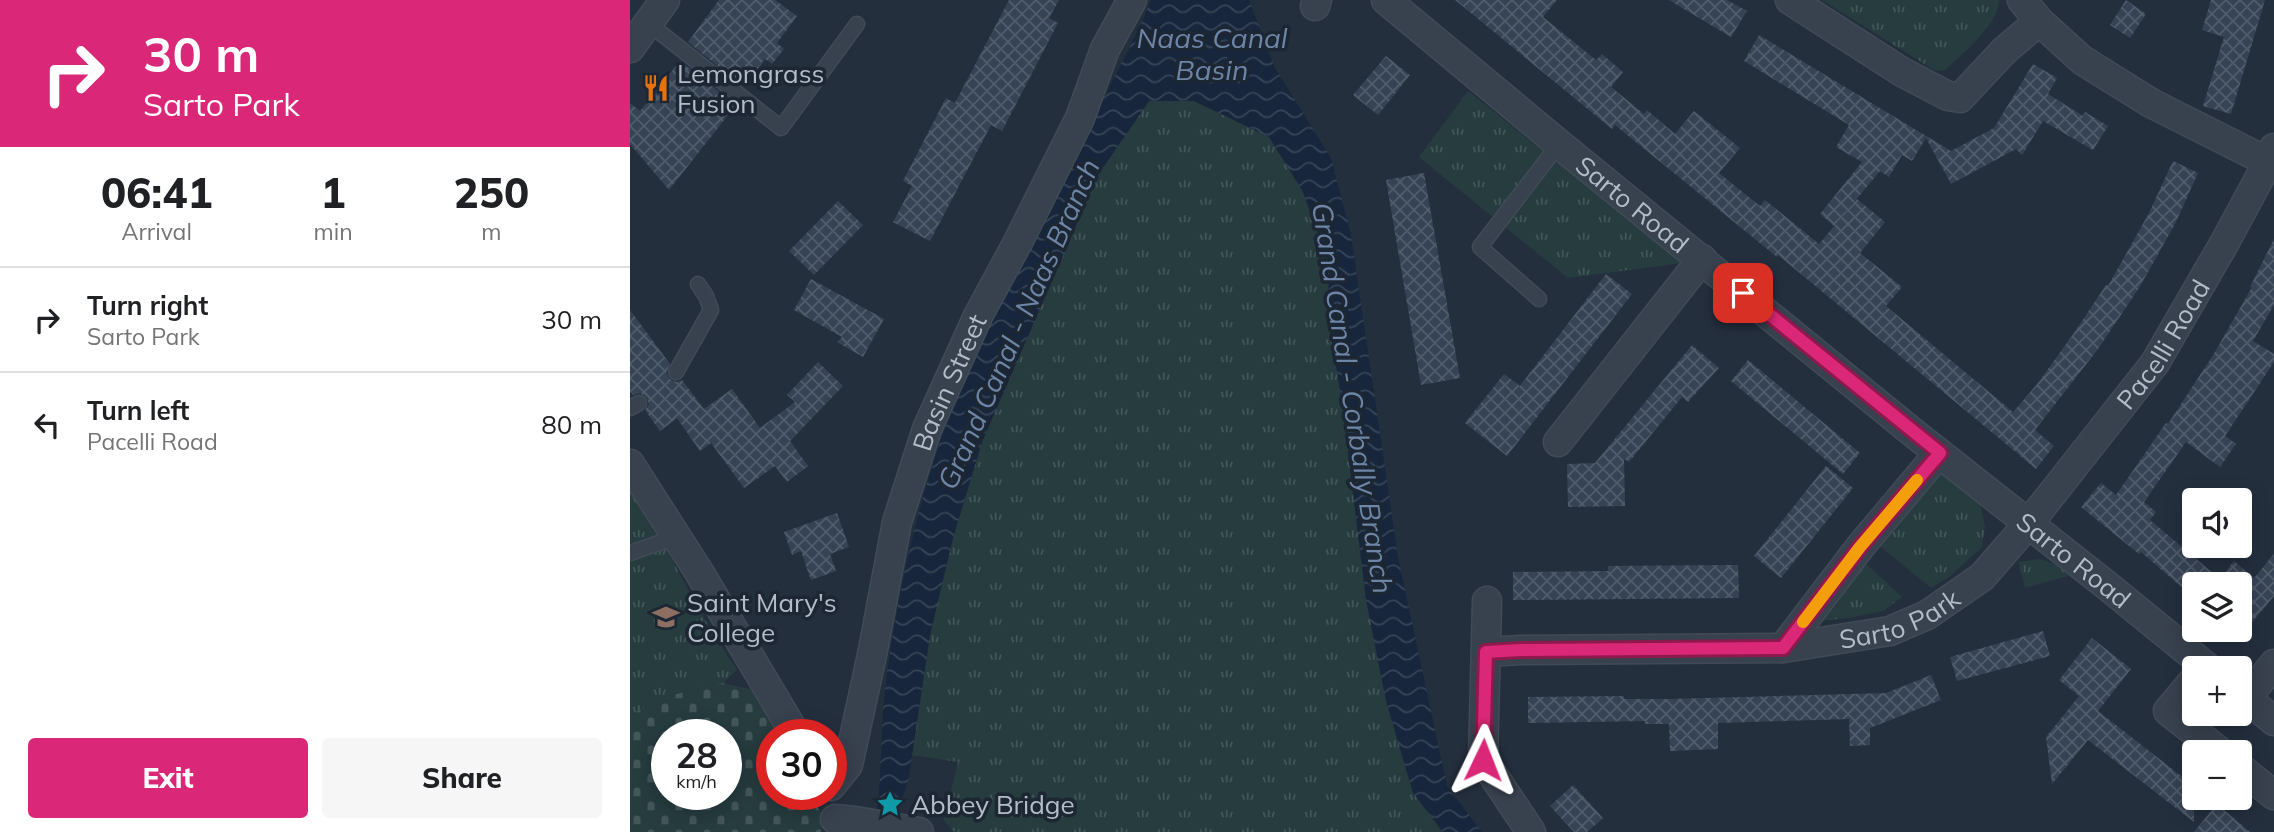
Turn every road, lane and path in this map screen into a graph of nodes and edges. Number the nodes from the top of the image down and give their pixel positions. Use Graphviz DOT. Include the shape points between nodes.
graph roads {
  1 [pos="665,0"];
  2 [pos="1132,0"];
  3 [pos="1386,0"];
  4 [pos="1790,0"];
  5 [pos="2031,11"];
  6 [pos="648,23"];
  7 [pos="857,24"];
  8 [pos="630,48"];
  9 [pos="1559,144"];
  10 [pos="2272,158"];
  11 [pos="1702,258"];
  12 [pos="698,284"];
  13 [pos="1539,299"];
  14 [pos="676,372"];
  15 [pos="1558,442"];
  16 [pos="1940,453"];
  17 [pos="630,464"];
  18 [pos="2029,523"];
  19 [pos="676,537"];
  20 [pos="630,553"];
  21 [pos="1487,601"];
  22 [pos="1783,648"];
  23 [pos="1486,652"];
  24 [pos="2185,656"];
  25 [pos="2274,664"];
  26 [pos="2252,687"];
  27 [pos="2182,695"];
  28 [pos="2252,703"];
  29 [pos="786,719"];
  30 [pos="2274,721"];
  31 [pos="2182,722"];
  32 [pos="2187,726"];
  33 [pos="2205,740"];
  34 [pos="847,766"];
  35 [pos="2252,778"];
  36 [pos="2274,796"];
  37 [pos="838,817"];
  38 [pos="919,832"];
  39 [pos="1531,832"];
  1 -- 6 [label="street"];
  2 -- 34 [label="street, Basin Street" via="1105,49 1080,118 978,316 927,429 897,522"];
  3 -- 9 [label="street, Sarto Road"];
  4 -- 5 [label="street" via="1902,72 1960,99 2004,51"];
  5 -- 10 [label="street" via="2082,60 2140,96"];
  6 -- 7 [label="lane" via="781,128"];
  6 -- 8 [label="street"];
  9 -- 11 [label="street, Sarto Road"];
  9 -- 13 [label="lane" via="1480,247"];
  10 -- 18 [label="street, Pacelli Road" via="2155,363"];
  11 -- 15 [label="street"];
  11 -- 16 [label="street, Sarto Road"];
  12 -- 14 [label="lane" via="711,310"];
  16 -- 18 [label="street, Sarto Road"];
  16 -- 22 [label="street"];
  17 -- 19 [label="street"];
  18 -- 22 [label="street, Sarto Park" via="1982,577 1927,615 1890,631"];
  18 -- 24 [label="street, Sarto Road"];
  19 -- 20 [label="lane"];
  19 -- 29 [label="street"];
  21 -- 23 [label="street"];
  22 -- 23 [label="street, Sarto Park"];
  23 -- 39 [label="street" via="1483,760"];
  25 -- 26 [label="street"];
  27 -- 31 [label="street" via="2168,711"];
  28 -- 30 [label="street"];
  32 -- 33 [label="street"];
  35 -- 36 [label="street"];
  37 -- 38 [label="street"];
}
